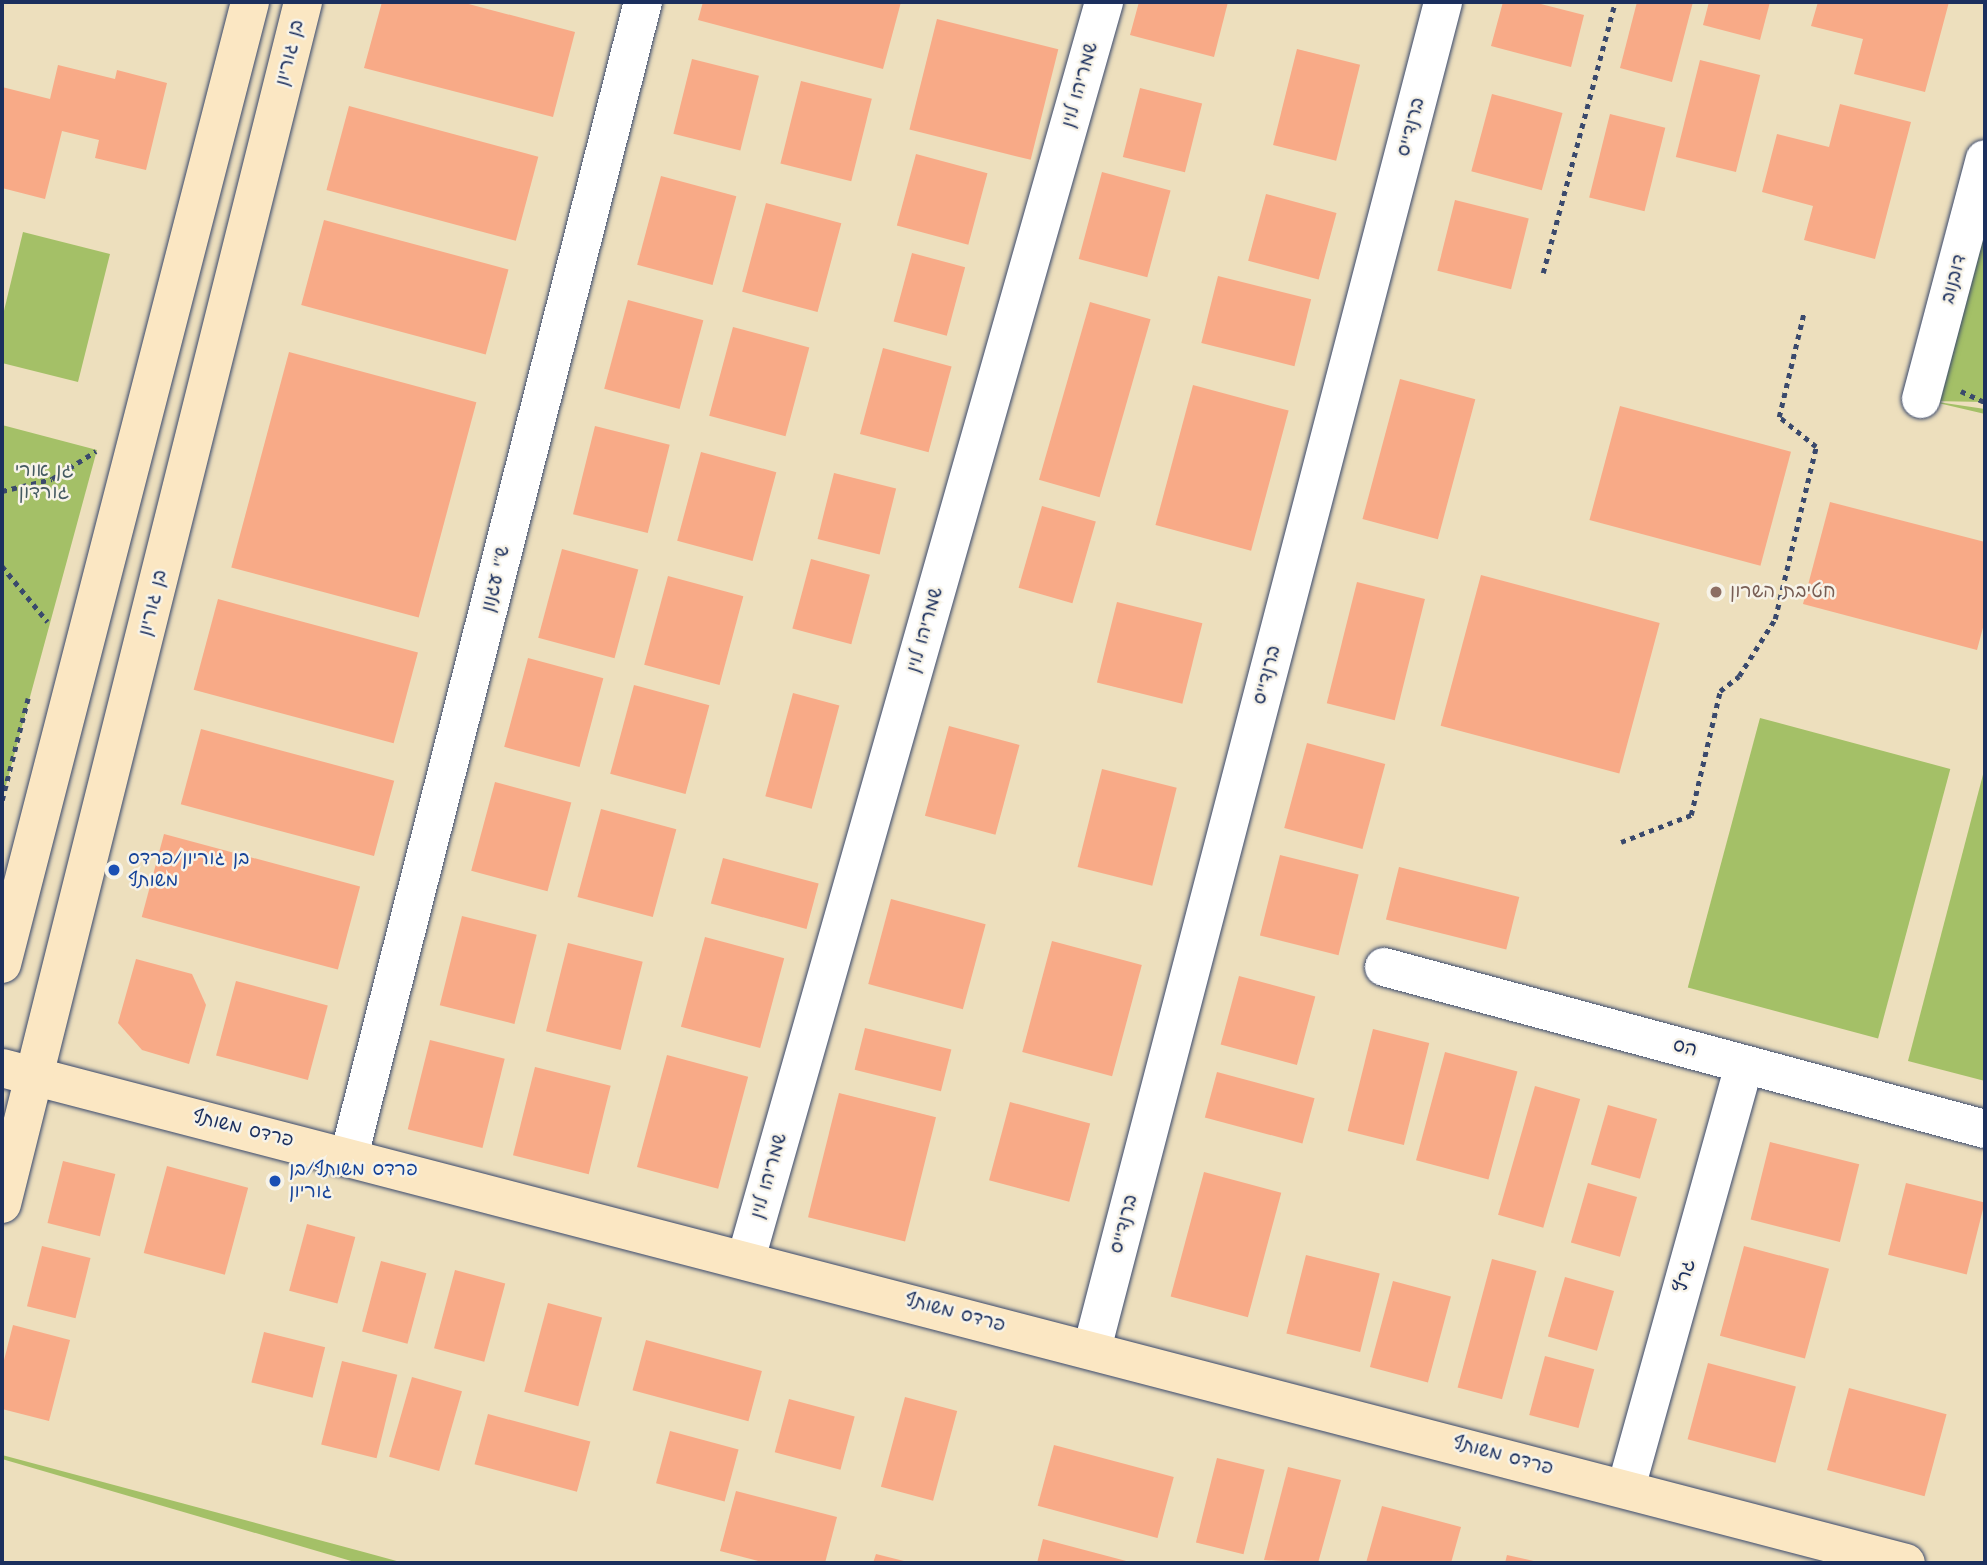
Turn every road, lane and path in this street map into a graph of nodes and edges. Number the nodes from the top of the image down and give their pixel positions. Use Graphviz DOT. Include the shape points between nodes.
graph roads {
  1 [pos="250,2"];
  2 [pos="303,2"];
  3 [pos="643,2"];
  4 [pos="1104,2"];
  5 [pos="1443,2"];
  6 [pos="1615,2"];
  7 [pos="1985,159"];
  8 [pos="1543,273"];
  9 [pos="1804,312"];
  10 [pos="1922,399"];
  11 [pos="97,450"];
  12 [pos="2,491"];
  13 [pos="2,566"];
  14 [pos="48,622"];
  15 [pos="1621,842"];
  16 [pos="2,964"];
  17 [pos="1384,967"];
  18 [pos="1744,1064"];
  19 [pos="18,1072"];
  20 [pos="1985,1129"];
  21 [pos="349,1156"];
  22 [pos="2,1204"];
  23 [pos="746,1259"];
  24 [pos="1091,1349"];
  25 [pos="1626,1488"];
  26 [pos="1906,1563"];
  1 -- 16 [label="main road"];
  2 -- 19 [label="main road, בן גוריון"];
  3 -- 21 [label="street, ש''י עגנון"];
  4 -- 23 [label="street, שמריהו לוין"];
  5 -- 24 [label="street, ברנדייס"];
  6 -- 8 [label="path"];
  7 -- 10 [label="street, דובנוב"];
  9 -- 15 [label="path" via="1779,417 1816,447 1775,619 1739,676 1720,691 1691,816"];
  11 -- 12 [label="path" via="52,479"];
  13 -- 14 [label="path"];
  17 -- 18 [label="street, הס"];
  18 -- 20 [label="street, הס"];
  18 -- 25 [label="street, גרץ"];
  19 -- 21 [label="main road, פרדס משותף"];
  19 -- 22 [label="main road, בן גוריון"];
  21 -- 23 [label="main road, פרדס משותף"];
  23 -- 24 [label="main road, פרדס משותף"];
  24 -- 25 [label="main road, פרדס משותף"];
  25 -- 26 [label="main road, פרדס משותף"];
}
